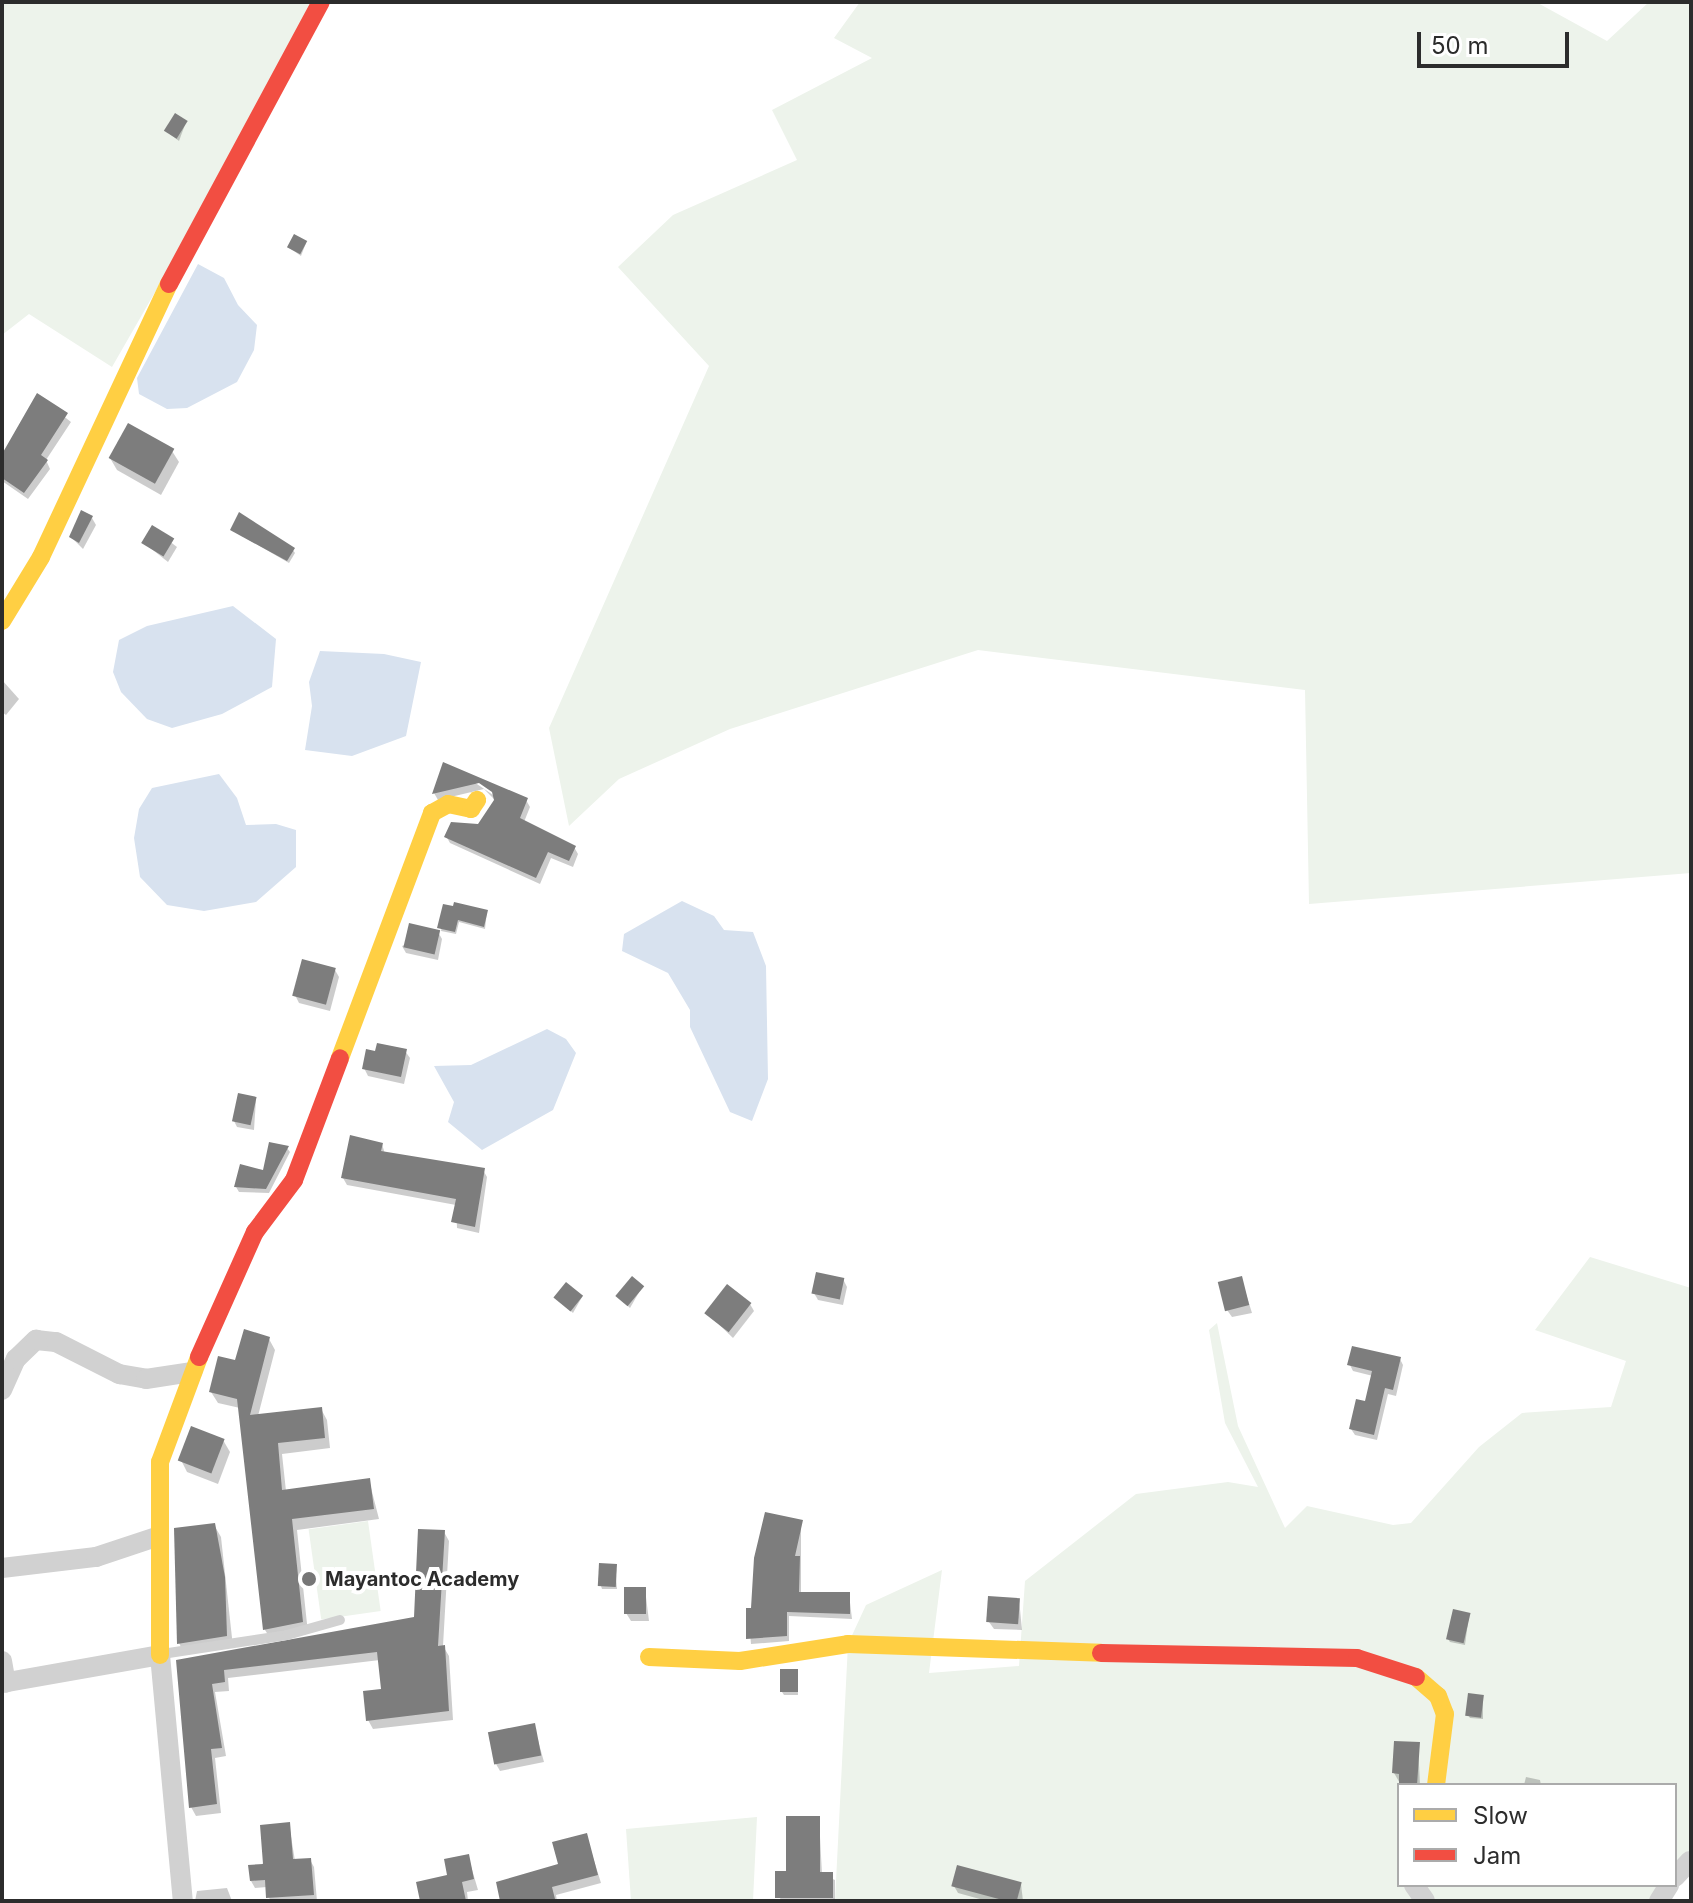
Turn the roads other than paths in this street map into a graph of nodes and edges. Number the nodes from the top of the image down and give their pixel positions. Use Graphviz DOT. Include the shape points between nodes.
graph roads {
  1 [pos="321,2"];
  2 [pos="2,621"];
  3 [pos="477,800"];
  4 [pos="192,1372"];
  5 [pos="2,1390"];
  6 [pos="156,1537"];
  7 [pos="2,1568"];
  8 [pos="340,1620"];
  9 [pos="160,1655"];
  10 [pos="649,1657"];
  11 [pos="2,1661"];
  12 [pos="4,1683"];
  13 [pos="1436,1783"];
  14 [pos="183,1901"];
  1 -- 2 [label="street" via="146,327 41,557"];
  3 -- 4 [label="street" via="471,809 448,804 432,813 294,1180 255,1232"];
  4 -- 5 [label="street" via="146,1379 119,1374 56,1342 36,1340 16,1359"];
  4 -- 6 [label="street" via="160,1462"];
  6 -- 7 [label="street" via="96,1557"];
  6 -- 9 [label="street"];
  8 -- 9 [label="lane" via="287,1635"];
  9 -- 12 [label="street"];
  9 -- 14 [label="street"];
  10 -- 13 [label="street" via="740,1661 848,1644 926,1644 1195,1658 1357,1658 1424,1680 1438,1696 1445,1714"];
  11 -- 12 [label="street"];
}
